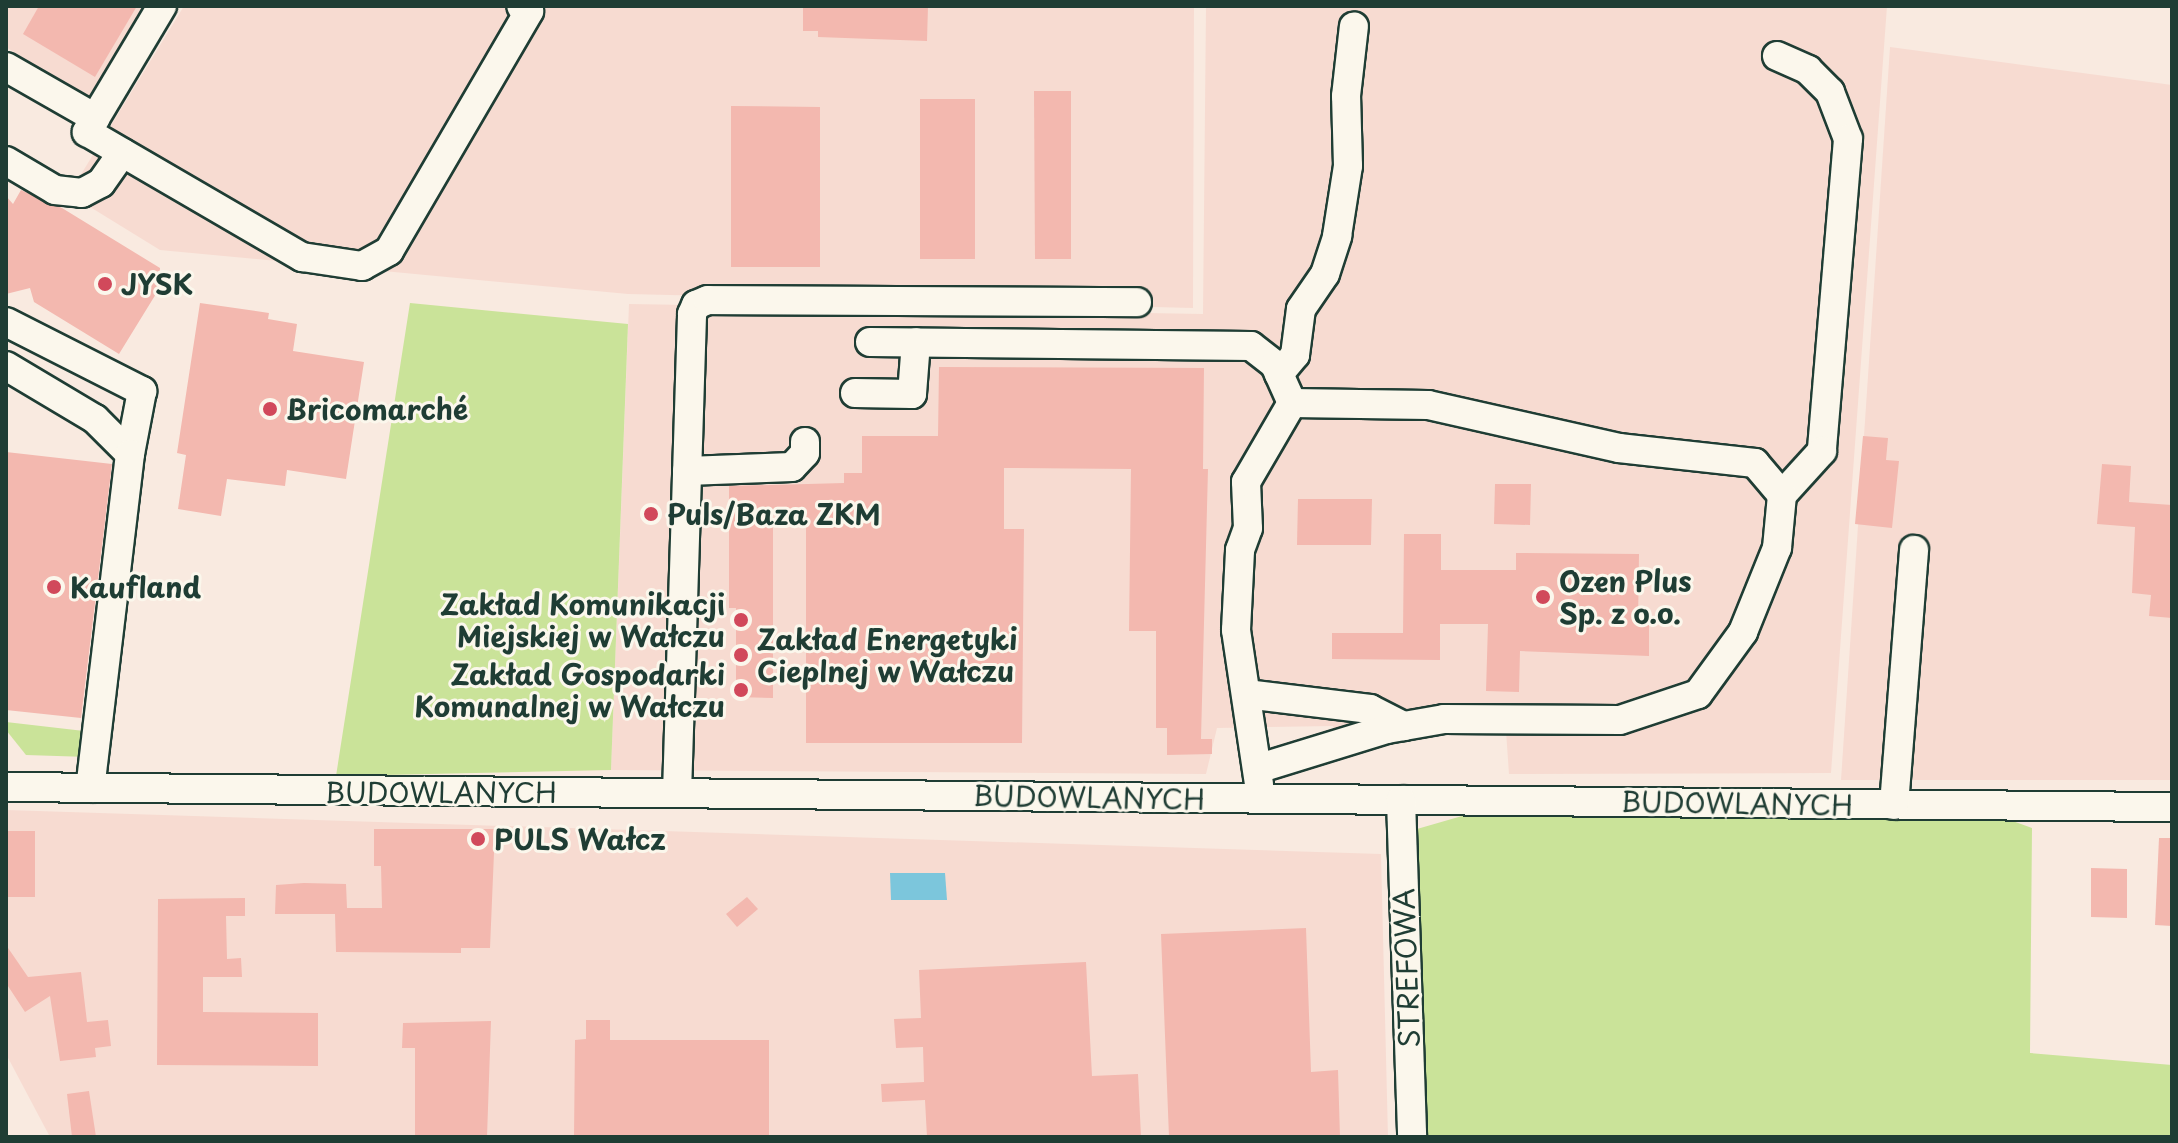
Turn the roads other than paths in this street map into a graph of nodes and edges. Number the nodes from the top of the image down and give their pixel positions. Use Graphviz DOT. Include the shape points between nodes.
graph roads {
  1 [pos="162,6"];
  2 [pos="521,6"];
  3 [pos="1354,26"];
  4 [pos="1777,56"];
  5 [pos="6,67"];
  6 [pos="95,118"];
  7 [pos="122,153"];
  8 [pos="6,161"];
  9 [pos="1137,302"];
  10 [pos="6,322"];
  11 [pos="870,342"];
  12 [pos="916,342"];
  13 [pos="6,366"];
  14 [pos="1279,374"];
  15 [pos="855,393"];
  16 [pos="1292,403"];
  17 [pos="805,442"];
  18 [pos="130,454"];
  19 [pos="687,471"];
  20 [pos="1782,495"];
  21 [pos="1914,550"];
  22 [pos="1246,694"];
  23 [pos="1404,726"];
  24 [pos="1260,768"];
  25 [pos="6,787"];
  26 [pos="90,788"];
  27 [pos="677,793"];
  28 [pos="1258,799"];
  29 [pos="1401,800"];
  30 [pos="1894,805"];
  31 [pos="2172,807"];
  32 [pos="1412,1137"];
  1 -- 6 [label="street"];
  2 -- 7 [label="street" via="529,11 389,251 362,266 302,257"];
  3 -- 14 [label="street" via="1346,96 1348,166 1337,236 1325,274 1301,309 1295,355"];
  4 -- 20 [label="street" via="1808,70 1830,92 1848,139 1822,451"];
  5 -- 6 [label="street"];
  6 -- 7 [label="street" via="87,132"];
  7 -- 8 [label="street" via="101,183 82,193 55,190"];
  9 -- 19 [label="street" via="708,300 692,314"];
  10 -- 18 [label="street" via="142,391"];
  11 -- 12 [label="street"];
  12 -- 14 [label="street" via="1251,346"];
  12 -- 15 [label="street" via="912,394"];
  13 -- 18 [label="street" via="95,419"];
  14 -- 16 [label="street"];
  16 -- 20 [label="street" via="1428,405 1619,448 1755,463"];
  16 -- 22 [label="street" via="1246,482 1248,528 1240,550 1236,630"];
  17 -- 19 [label="street" via="805,453 792,467"];
  18 -- 26 [label="street"];
  19 -- 27 [label="street"];
  20 -- 23 [label="street" via="1777,548 1743,632 1698,694 1620,720 1444,719"];
  21 -- 30 [label="street"];
  22 -- 23 [label="street" via="1370,709"];
  22 -- 24 [label="street"];
  23 -- 24 [label="street"];
  24 -- 28 [label="street"];
  25 -- 26 [label="street, BUDOWLANYCH"];
  26 -- 27 [label="street, BUDOWLANYCH"];
  27 -- 28 [label="street, BUDOWLANYCH"];
  28 -- 29 [label="street, BUDOWLANYCH"];
  29 -- 30 [label="street, BUDOWLANYCH"];
  29 -- 32 [label="street, STREFOWA"];
  30 -- 31 [label="street, BUDOWLANYCH"];
}
